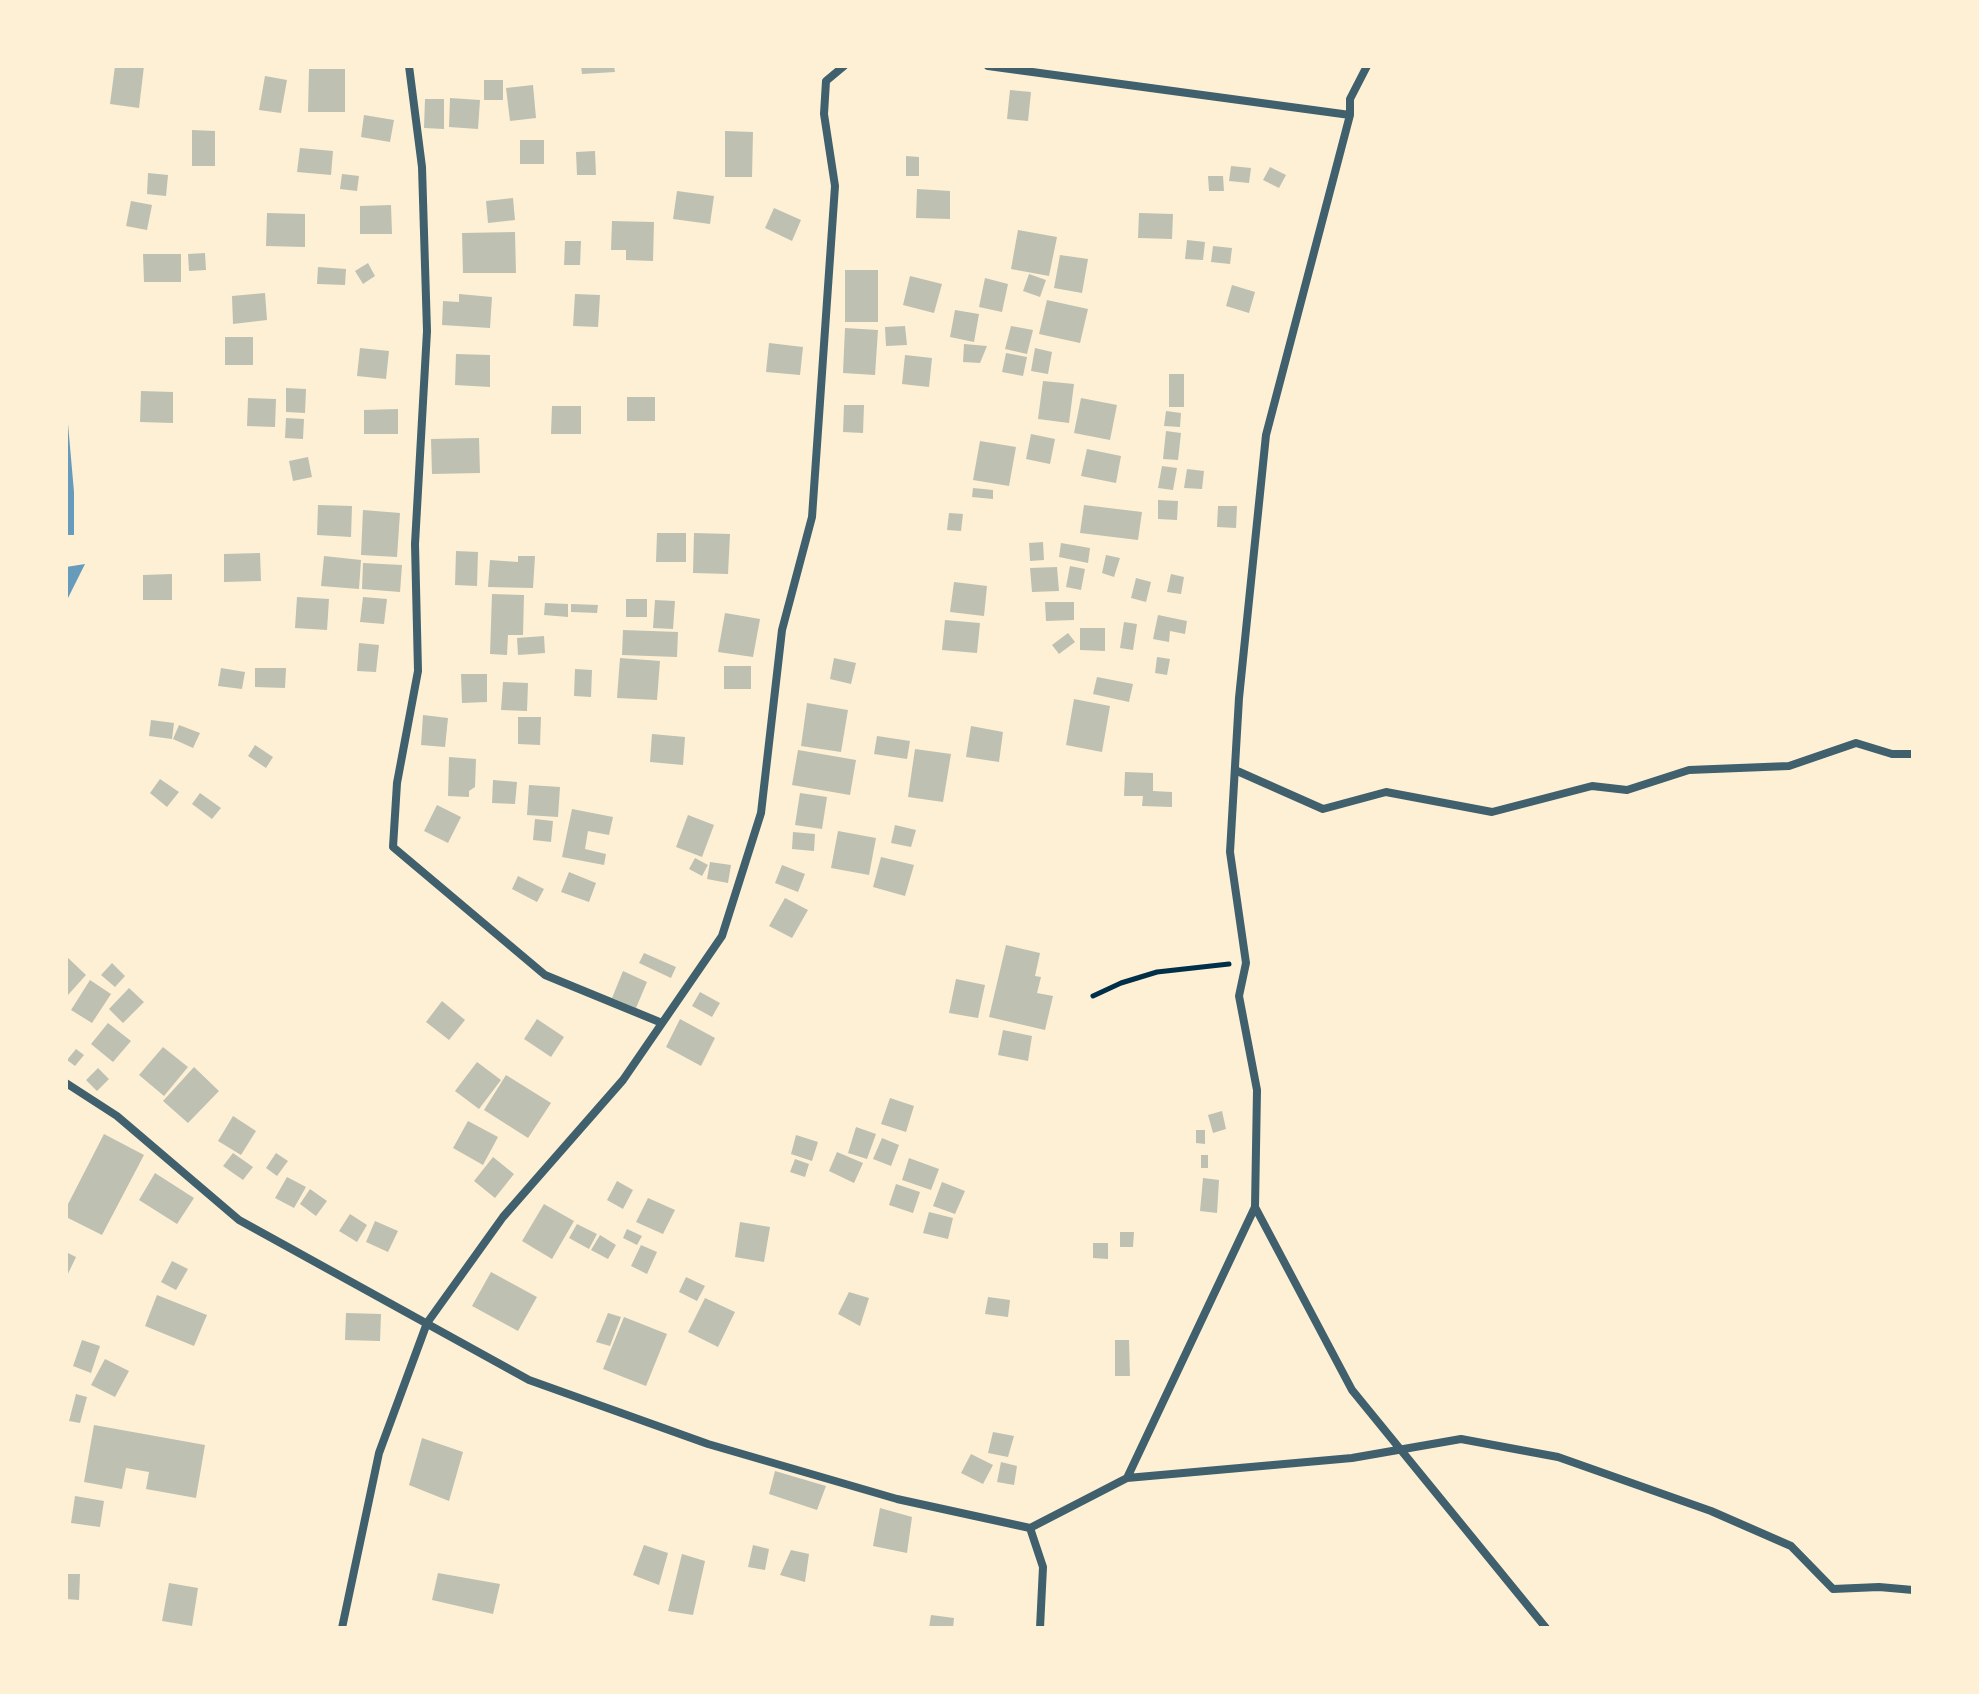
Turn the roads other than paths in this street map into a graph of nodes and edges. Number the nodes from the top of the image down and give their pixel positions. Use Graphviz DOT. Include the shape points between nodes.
graph roads {
  1 [pos="409,66"];
  2 [pos="844,66"];
  3 [pos="988,66"];
  4 [pos="1367,66"];
  5 [pos="1350,115"];
  6 [pos="1913,754"];
  7 [pos="1235,770"];
  8 [pos="662,1023"];
  9 [pos="66,1083"];
  10 [pos="1255,1207"];
  11 [pos="427,1323"];
  12 [pos="1402,1450"];
  13 [pos="1127,1478"];
  14 [pos="1030,1528"];
  15 [pos="1913,1590"];
  16 [pos="342,1628"];
  17 [pos="1040,1628"];
  18 [pos="1546,1628"];
  1 -- 8 [label="street" via="422,167 427,331 415,544 418,671 397,783 393,847 545,975"];
  2 -- 8 [label="street" via="826,81 824,114 835,186 812,517 782,630 761,813 722,936"];
  3 -- 5 [label="street"];
  4 -- 5 [label="street" via="1350,99"];
  5 -- 7 [label="street" via="1266,435"];
  6 -- 7 [label="street" via="1856,743 1789,766 1689,770 1627,790 1592,786 1492,812 1386,792 1323,809"];
  7 -- 10 [label="street" via="1230,852 1246,963 1239,996 1257,1090"];
  8 -- 11 [label="street" via="623,1080 503,1217"];
  9 -- 11 [label="street" via="117,1116 239,1220"];
  10 -- 12 [label="street" via="1352,1390"];
  10 -- 13 [label="street"];
  11 -- 14 [label="street" via="529,1380 708,1444 897,1499"];
  11 -- 16 [label="street" via="379,1453"];
  12 -- 13 [label="street"];
  12 -- 15 [label="street" via="1461,1439 1558,1457 1711,1511 1791,1546 1833,1589"];
  12 -- 18 [label="street"];
  13 -- 14 [label="street"];
  14 -- 17 [label="street" via="1043,1567"];
}
